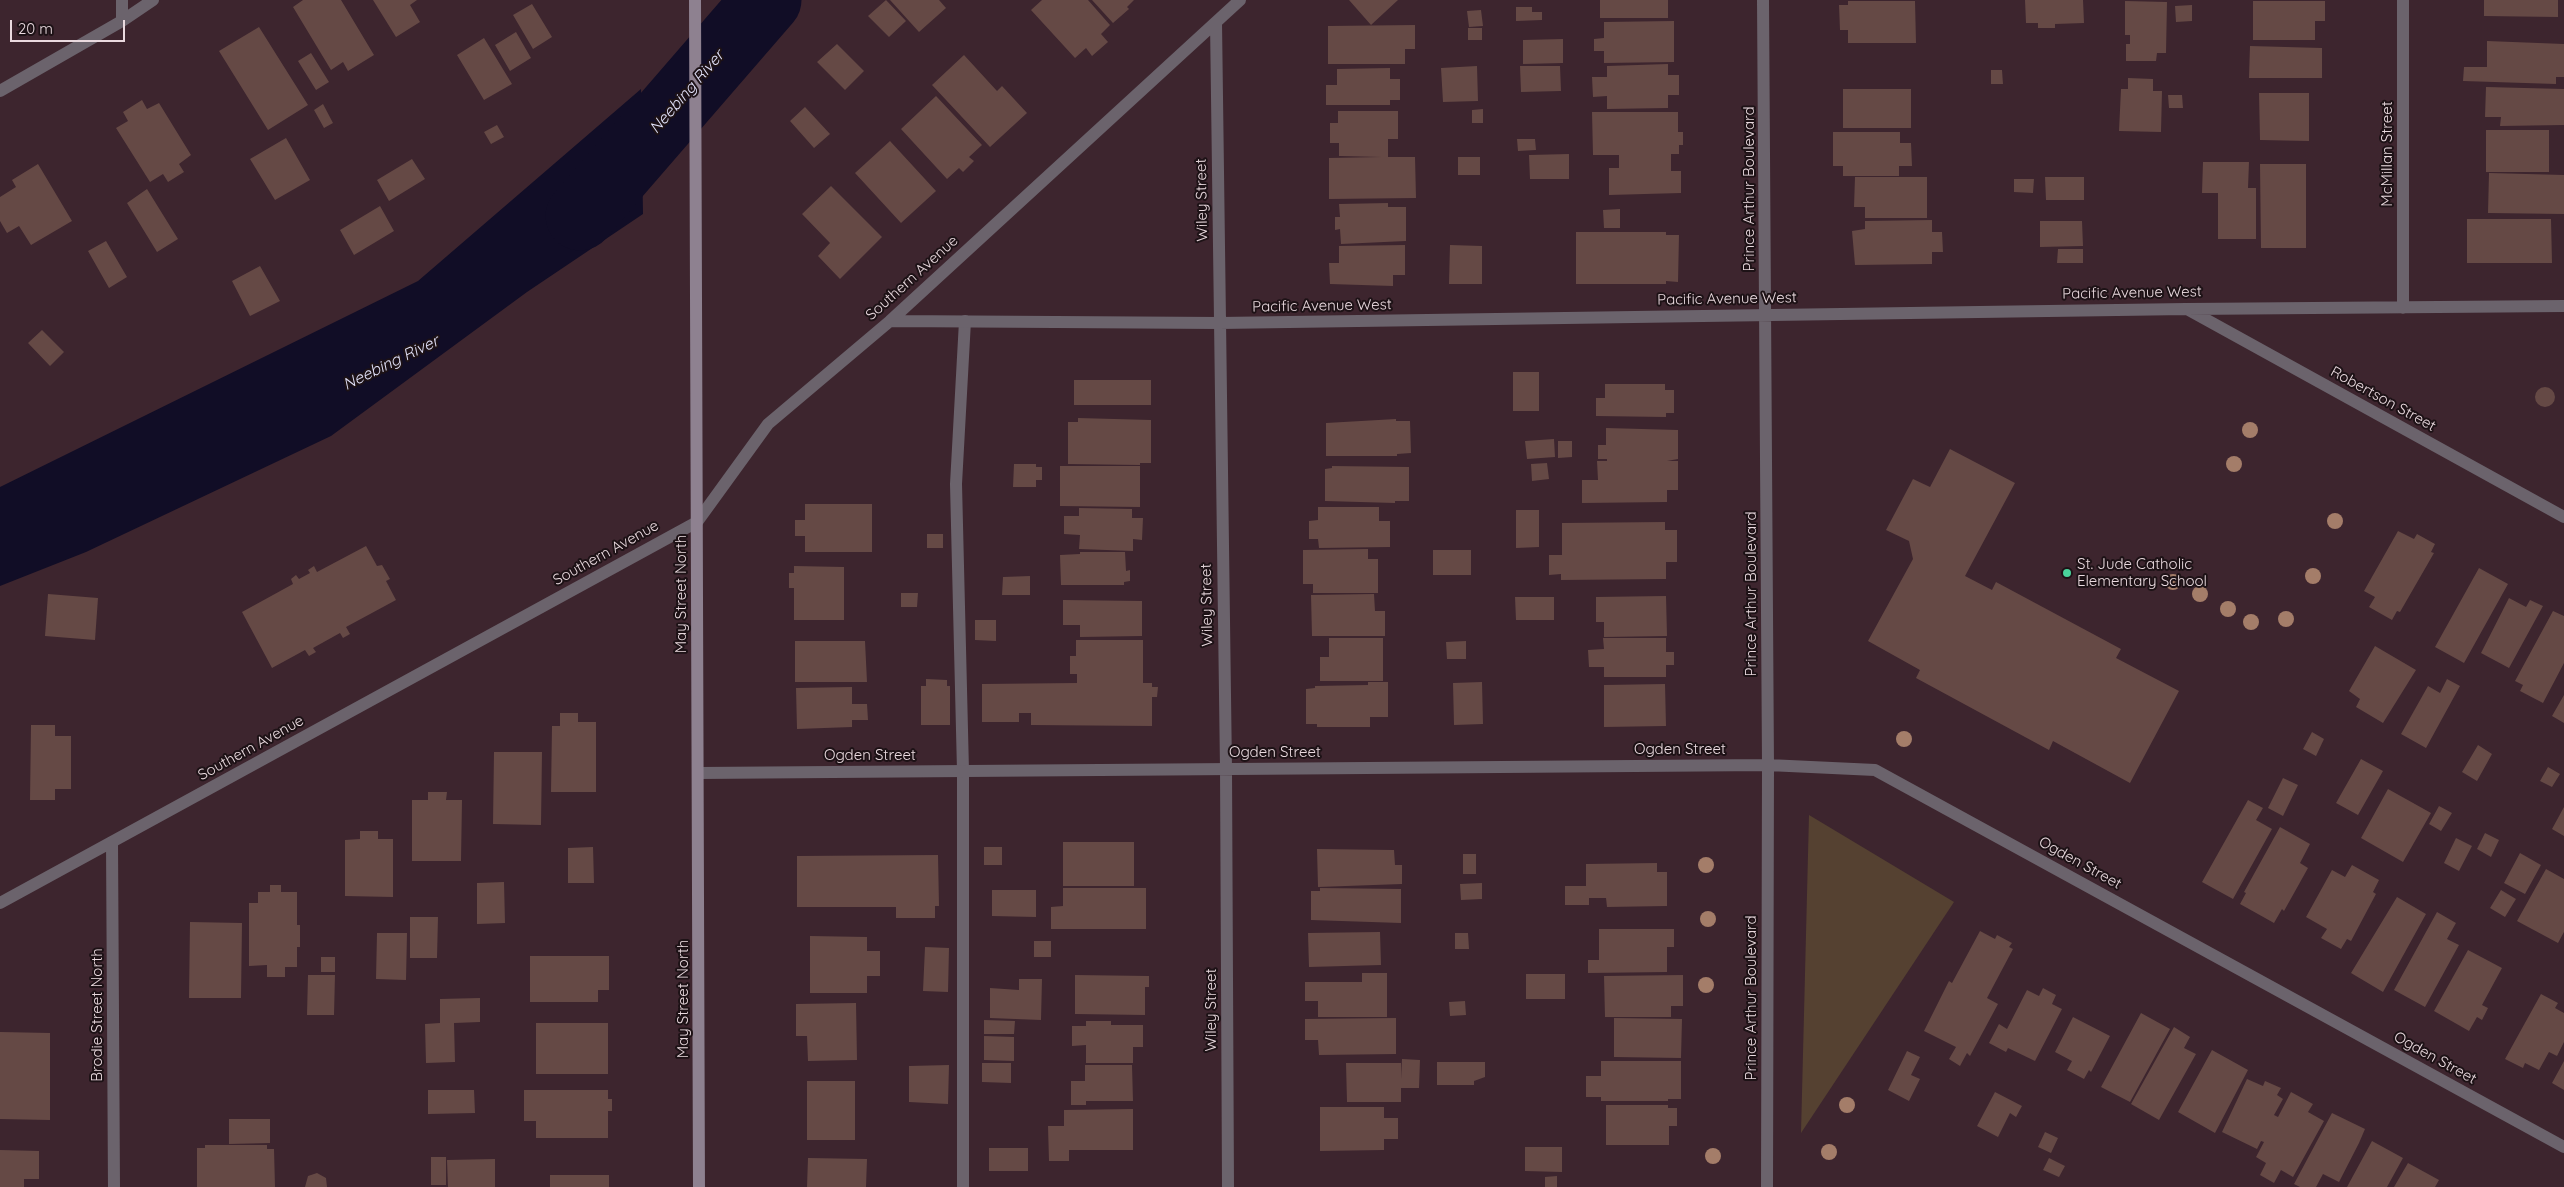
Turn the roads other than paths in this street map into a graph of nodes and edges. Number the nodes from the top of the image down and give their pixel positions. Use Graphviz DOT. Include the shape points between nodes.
graph roads {
  1 [pos="122,0"];
  2 [pos="153,0"];
  3 [pos="695,0"];
  4 [pos="1240,0"];
  5 [pos="1763,0"];
  6 [pos="2403,0"];
  7 [pos="122,21"];
  8 [pos="1216,22"];
  9 [pos="0,91"];
  10 [pos="2564,306"];
  11 [pos="2403,308"];
  12 [pos="2186,309"];
  13 [pos="1766,315"];
  14 [pos="890,321"];
  15 [pos="965,322"];
  16 [pos="1220,323"];
  17 [pos="2564,517"];
  18 [pos="697,522"];
  19 [pos="1768,764"];
  20 [pos="1226,769"];
  21 [pos="963,771"];
  22 [pos="699,773"];
  23 [pos="112,842"];
  24 [pos="0,903"];
  25 [pos="2564,1147"];
  26 [pos="114,1187"];
  27 [pos="699,1187"];
  28 [pos="963,1187"];
  29 [pos="1228,1187"];
  30 [pos="1767,1187"];
  1 -- 7 [label="street"];
  2 -- 7 [label="street"];
  3 -- 18 [label="main road, May Street North"];
  4 -- 8 [label="street, Southern Avenue"];
  5 -- 13 [label="street, Prince Arthur Boulevard"];
  6 -- 11 [label="street, McMillan Street"];
  7 -- 9 [label="street"];
  8 -- 14 [label="street, Southern Avenue"];
  8 -- 16 [label="street, Wiley Street"];
  10 -- 11 [label="street, Pacific Avenue West"];
  11 -- 12 [label="street, Pacific Avenue West"];
  12 -- 13 [label="street, Pacific Avenue West"];
  12 -- 17 [label="street, Robertson Street"];
  13 -- 16 [label="street, Pacific Avenue West"];
  13 -- 19 [label="street, Prince Arthur Boulevard"];
  14 -- 15 [label="street, Pacific Avenue West"];
  14 -- 18 [label="street, Southern Avenue" via="768,424"];
  15 -- 16 [label="street, Pacific Avenue West"];
  15 -- 21 [label="street" via="956,484"];
  16 -- 20 [label="street, Wiley Street"];
  18 -- 22 [label="main road, May Street North"];
  18 -- 23 [label="street, Southern Avenue"];
  19 -- 20 [label="street, Ogden Street"];
  19 -- 25 [label="street, Ogden Street" via="1875,770"];
  19 -- 30 [label="street, Prince Arthur Boulevard"];
  20 -- 21 [label="street, Ogden Street"];
  20 -- 29 [label="street, Wiley Street"];
  21 -- 22 [label="street, Ogden Street"];
  21 -- 28 [label="street"];
  22 -- 27 [label="main road, May Street North"];
  23 -- 24 [label="street, Southern Avenue"];
  23 -- 26 [label="street, Brodie Street North"];
}
